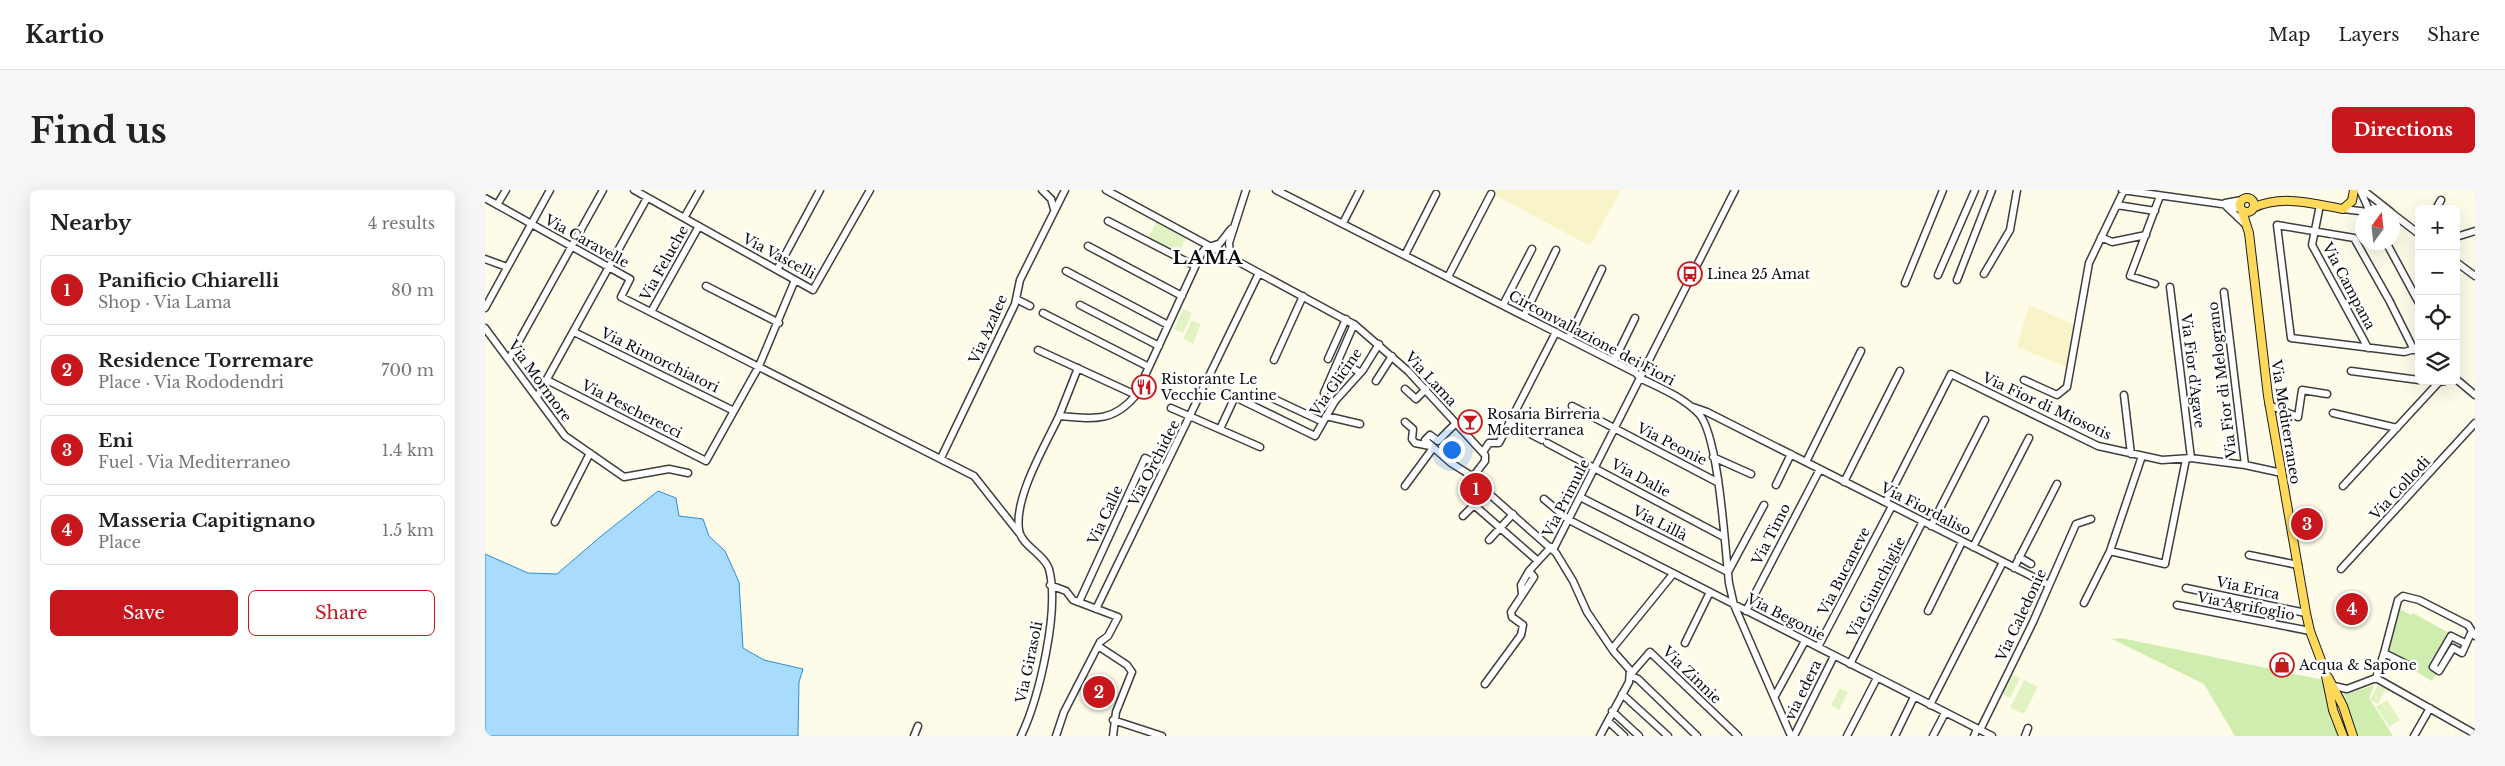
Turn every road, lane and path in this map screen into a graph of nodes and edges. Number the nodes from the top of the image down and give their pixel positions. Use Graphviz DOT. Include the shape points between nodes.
graph roads {
  1 [pos="506,190"];
  2 [pos="550,190"];
  3 [pos="603,190"];
  4 [pos="700,190"];
  5 [pos="820,190"];
  6 [pos="869,190"];
  7 [pos="1042,190"];
  8 [pos="1106,190"];
  9 [pos="1246,190"];
  10 [pos="1276,190"];
  11 [pos="1360,190"];
  12 [pos="1735,190"];
  13 [pos="1943,190"];
  14 [pos="1975,190"];
  15 [pos="1979,190"];
  16 [pos="1992,190"];
  17 [pos="2017,190"];
  18 [pos="2123,190"];
  19 [pos="2243,190"];
  20 [pos="2354,190"];
  21 [pos="2361,190"];
  22 [pos="637,191"];
  23 [pos="1063,191"];
  24 [pos="2138,191"];
  25 [pos="1049,193"];
  26 [pos="1436,194"];
  27 [pos="1491,194"];
  28 [pos="2160,196"];
  29 [pos="485,198"];
  30 [pos="647,198"];
  31 [pos="2243,200"];
  32 [pos="2441,200"];
  33 [pos="2117,204"];
  34 [pos="2221,204"];
  35 [pos="497,205"];
  36 [pos="2320,205"];
  37 [pos="2366,205"];
  38 [pos="2380,205"];
  39 [pos="2438,205"];
  40 [pos="1054,209"];
  41 [pos="2253,209"];
  42 [pos="2343,209"];
  43 [pos="2155,210"];
  44 [pos="2242,210"];
  45 [pos="2355,210"];
  46 [pos="684,218"];
  47 [pos="2400,220"];
  48 [pos="1108,221"];
  49 [pos="1343,223"];
  50 [pos="531,224"];
  51 [pos="2246,225"];
  52 [pos="699,226"];
  53 [pos="2415,231"];
  54 [pos="2475,231"];
  55 [pos="2314,232"];
  56 [pos="2249,233"];
  57 [pos="2146,235"];
  58 [pos="2460,236"];
  59 [pos="2101,238"];
  60 [pos="1958,240"];
  61 [pos="1203,241"];
  62 [pos="1220,244"];
  63 [pos="1088,246"];
  64 [pos="571,247"];
  65 [pos="1532,249"];
  66 [pos="1556,250"];
  67 [pos="2390,250"];
  68 [pos="1405,255"];
  69 [pos="485,260"];
  70 [pos="1238,262"];
  71 [pos="2460,265"];
  72 [pos="1195,266"];
  73 [pos="507,267"];
  74 [pos="609,268"];
  75 [pos="1602,269"];
  76 [pos="777,270"];
  77 [pos="1066,271"];
  78 [pos="1259,273"];
  79 [pos="1984,274"];
  80 [pos="1938,275"];
  81 [pos="2475,276"];
  82 [pos="1448,277"];
  83 [pos="795,280"];
  84 [pos="1957,280"];
  85 [pos="1905,283"];
  86 [pos="2155,284"];
  87 [pos="706,286"];
  88 [pos="2169,287"];
  89 [pos="2224,292"];
  90 [pos="1182,296"];
  91 [pos="1303,296"];
  92 [pos="2415,296"];
  93 [pos="1016,299"];
  94 [pos="1080,305"];
  95 [pos="1503,305"];
  96 [pos="1030,306"];
  97 [pos="485,308"];
  98 [pos="651,312"];
  99 [pos="1043,313"];
  100 [pos="1524,316"];
  101 [pos="1635,318"];
  102 [pos="1346,319"];
  103 [pos="779,323"];
  104 [pos="1355,324"];
  105 [pos="1169,325"];
  106 [pos="485,328"];
  107 [pos="574,332"];
  108 [pos="1556,332"];
  109 [pos="1569,338"];
  110 [pos="1379,344"];
  111 [pos="1159,346"];
  112 [pos="2415,347"];
  113 [pos="2369,348"];
  114 [pos="2415,349"];
  115 [pos="1038,350"];
  116 [pos="1861,351"];
  117 [pos="1393,356"];
  118 [pos="509,359"];
  119 [pos="1328,359"];
  120 [pos="1274,360"];
  121 [pos="1614,361"];
  122 [pos="1348,365"];
  123 [pos="759,366"];
  124 [pos="1149,367"];
  125 [pos="1078,368"];
  126 [pos="1900,371"];
  127 [pos="2351,371"];
  128 [pos="1359,372"];
  129 [pos="1951,374"];
  130 [pos="1640,378"];
  131 [pos="2415,379"];
  132 [pos="547,380"];
  133 [pos="2024,380"];
  134 [pos="1376,381"];
  135 [pos="2460,383"];
  136 [pos="2439,385"];
  137 [pos="1405,389"];
  138 [pos="1426,389"];
  139 [pos="1324,393"];
  140 [pos="2327,394"];
  141 [pos="1136,395"];
  142 [pos="2123,395"];
  143 [pos="2475,396"];
  144 [pos="537,397"];
  145 [pos="1274,399"];
  146 [pos="1689,405"];
  147 [pos="2269,405"];
  148 [pos="1572,406"];
  149 [pos="1171,408"];
  150 [pos="734,411"];
  151 [pos="2333,413"];
  152 [pos="1059,416"];
  153 [pos="1191,417"];
  154 [pos="1325,419"];
  155 [pos="1985,420"];
  156 [pos="1405,422"];
  157 [pos="1509,423"];
  158 [pos="2475,423"];
  159 [pos="1360,424"];
  160 [pos="1455,424"];
  161 [pos="2397,428"];
  162 [pos="1220,429"];
  163 [pos="1615,429"];
  164 [pos="2029,438"];
  165 [pos="1260,447"];
  166 [pos="1432,447"];
  167 [pos="1483,452"];
  168 [pos="590,453"];
  169 [pos="1791,454"];
  170 [pos="2131,454"];
  171 [pos="2143,456"];
  172 [pos="1713,457"];
  173 [pos="941,458"];
  174 [pos="2189,458"];
  175 [pos="1806,462"];
  176 [pos="2245,465"];
  177 [pos="1164,468"];
  178 [pos="1595,468"];
  179 [pos="1820,470"];
  180 [pos="687,473"];
  181 [pos="2282,473"];
  182 [pos="1751,474"];
  183 [pos="1475,478"];
  184 [pos="1717,482"];
  185 [pos="1844,482"];
  186 [pos="2057,484"];
  187 [pos="1776,485"];
  188 [pos="1405,486"];
  189 [pos="2343,486"];
  190 [pos="1580,497"];
  191 [pos="1544,499"];
  192 [pos="1889,504"];
  193 [pos="1764,505"];
  194 [pos="1513,514"];
  195 [pos="1463,516"];
  196 [pos="2091,519"];
  197 [pos="1569,520"];
  198 [pos="1923,521"];
  199 [pos="555,522"];
  200 [pos="1931,526"];
  201 [pos="1500,528"];
  202 [pos="1019,533"];
  203 [pos="1724,536"];
  204 [pos="1489,540"];
  205 [pos="1962,542"];
  206 [pos="1973,547"];
  207 [pos="1552,548"];
  208 [pos="2110,551"];
  209 [pos="2249,555"];
  210 [pos="2019,557"];
  211 [pos="1538,561"];
  212 [pos="2003,562"];
  213 [pos="2031,564"];
  214 [pos="2298,565"];
  215 [pos="2014,568"];
  216 [pos="2341,569"];
  217 [pos="1728,572"];
  218 [pos="1673,574"];
  219 [pos="1050,585"];
  220 [pos="2049,585"];
  221 [pos="2186,588"];
  222 [pos="1710,592"];
  223 [pos="1079,602"];
  224 [pos="2084,602"];
  225 [pos="1734,605"];
  226 [pos="2177,605"];
  227 [pos="1096,608"];
  228 [pos="1746,611"];
  229 [pos="1928,611"];
  230 [pos="2306,612"];
  231 [pos="2310,632"];
  232 [pos="2473,635"];
  233 [pos="1805,641"];
  234 [pos="1685,643"];
  235 [pos="2465,643"];
  236 [pos="1098,646"];
  237 [pos="1818,648"];
  238 [pos="1612,649"];
  239 [pos="2384,653"];
  240 [pos="1834,656"];
  241 [pos="1851,664"];
  242 [pos="2412,667"];
  243 [pos="2325,671"];
  244 [pos="1631,675"];
  245 [pos="1877,678"];
  246 [pos="2376,678"];
  247 [pos="1485,684"];
  248 [pos="2334,686"];
  249 [pos="2347,688"];
  250 [pos="1623,694"];
  251 [pos="1775,696"];
  252 [pos="1914,697"];
  253 [pos="2340,698"];
  254 [pos="1930,705"];
  255 [pos="2429,708"];
  256 [pos="1613,711"];
  257 [pos="1945,713"];
  258 [pos="2345,713"];
  259 [pos="2336,718"];
  260 [pos="1113,720"];
  261 [pos="1608,721"];
  262 [pos="918,726"];
  263 [pos="2028,728"];
  264 [pos="1978,730"];
  265 [pos="2475,734"];
  266 [pos="914,736"];
  267 [pos="1021,736"];
  268 [pos="1056,736"];
  269 [pos="1113,736"];
  270 [pos="1163,736"];
  271 [pos="1600,736"];
  272 [pos="1624,736"];
  273 [pos="1639,736"];
  274 [pos="1668,736"];
  275 [pos="1697,736"];
  276 [pos="1738,736"];
  277 [pos="1793,736"];
  278 [pos="1847,736"];
  279 [pos="1895,736"];
  280 [pos="1933,736"];
  281 [pos="1974,736"];
  282 [pos="1992,736"];
  283 [pos="2025,736"];
  284 [pos="2343,736"];
  285 [pos="2353,736"];
  286 [pos="2414,736"];
  1 -- 35 [label="street"];
  2 -- 50 [label="street"];
  3 -- 64 [label="street"];
  4 -- 46 [label="street"];
  5 -- 76 [label="street"];
  6 -- 83 [label="street, Via Vascelli" via="813,290"];
  7 -- 25 [label="street"];
  8 -- 61 [label="street, Via Lama"];
  9 -- 62 [label="street" via="1232,228"];
  10 -- 49 [label="street, Circonvallazione dei Fiori"];
  11 -- 49 [label="street"];
  12 -- 130 [label="street, Via Primule"];
  13 -- 85 [label="street"];
  14 -- 80 [label="street"];
  15 -- 60 [label="street"];
  16 -- 84 [label="street"];
  17 -- 79 [label="street" via="2010,230"];
  18 -- 24 [label="street"];
  18 -- 33 [label="street"];
  19 -- 31 [label="main road"];
  20 -- 42 [label="main road" via="2352,201"];
  21 -- 37 [label="street"];
  21 -- 38 [label="street"];
  22 -- 30 [label="street, Via Vascelli"];
  23 -- 40 [label="street, Via Azalee"];
  24 -- 28 [label="street"];
  25 -- 40 [label="street"];
  26 -- 68 [label="street"];
  27 -- 82 [label="street"];
  28 -- 34 [label="street"];
  28 -- 43 [label="street"];
  29 -- 35 [label="street, Via Caravelle"];
  30 -- 46 [label="street, Via Vascelli"];
  30 -- 74 [label="street"];
  31 -- 34 [label="street"];
  31 -- 41 [label="main road" via="2251,200"];
  31 -- 44 [label="main road"];
  32 -- 39 [label="street"];
  33 -- 43 [label="street"];
  33 -- 59 [label="street"];
  34 -- 44 [label="street"];
  34 -- 51 [label="street"];
  35 -- 50 [label="street, Via Caravelle"];
  36 -- 41 [label="main road" via="2296,200 2263,204"];
  36 -- 42 [label="main road"];
  36 -- 55 [label="street, Via Campana"];
  40 -- 93 [label="street, Via Azalee" via="1020,280"];
  41 -- 44 [label="main road" via="2248,212"];
  41 -- 56 [label="main road"];
  42 -- 45 [label="street"];
  43 -- 57 [label="street"];
  44 -- 51 [label="main road"];
  46 -- 52 [label="street, Via Vascelli"];
  47 -- 53 [label="street"];
  48 -- 72 [label="street"];
  49 -- 68 [label="street, Circonvallazione dei Fiori"];
  50 -- 64 [label="street, Via Caravelle"];
  50 -- 73 [label="street"];
  51 -- 56 [label="main road"];
  52 -- 76 [label="street, Via Vascelli"];
  52 -- 98 [label="street, Via Feluche"];
  54 -- 58 [label="street"];
  55 -- 112 [label="street" via="2356,240"];
  55 -- 113 [label="street, Via Campana" via="2312,245"];
  55 -- 113 [label="street" via="2277,225 2291,338"];
  56 -- 147 [label="main road, Via Mediterraneo"];
  57 -- 59 [label="street" via="2112,242"];
  57 -- 86 [label="street" via="2130,276"];
  59 -- 133 [label="street" via="2089,263 2067,386 2057,395"];
  61 -- 62 [label="street, Via Lama"];
  61 -- 62 [label="street"];
  62 -- 70 [label="street, Via Lama"];
  62 -- 70 [label="street"];
  62 -- 72 [label="street" via="1206,248"];
  63 -- 90 [label="street"];
  64 -- 74 [label="street, Via Caravelle"];
  64 -- 118 [label="street"];
  65 -- 95 [label="street"];
  66 -- 100 [label="street"];
  67 -- 92 [label="street"];
  68 -- 82 [label="street, Circonvallazione dei Fiori"];
  69 -- 73 [label="street"];
  70 -- 78 [label="street, Via Lama"];
  71 -- 81 [label="street"];
  72 -- 90 [label="street"];
  73 -- 97 [label="street"];
  74 -- 98 [label="street, Via Caravelle" via="630,279 621,297"];
  74 -- 107 [label="street"];
  75 -- 109 [label="street"];
  76 -- 83 [label="street, Via Vascelli"];
  77 -- 105 [label="street"];
  78 -- 91 [label="street, Via Lama"];
  78 -- 153 [label="street, Via Orchidee"];
  82 -- 95 [label="street, Circonvallazione dei Fiori"];
  83 -- 103 [label="street"];
  87 -- 103 [label="street"];
  88 -- 174 [label="street, Via Fior d'Agave"];
  89 -- 176 [label="street, Via Fior di Melograno"];
  90 -- 105 [label="street"];
  91 -- 102 [label="street, Via Lama"];
  91 -- 120 [label="street"];
  93 -- 96 [label="street"];
  93 -- 173 [label="street, Via Azalee"];
  94 -- 111 [label="street"];
  95 -- 100 [label="street, Circonvallazione dei Fiori"];
  98 -- 123 [label="street, Via Caravelle"];
  99 -- 124 [label="street"];
  100 -- 108 [label="street, Circonvallazione dei Fiori"];
  101 -- 121 [label="street"];
  102 -- 104 [label="street, Via Lama"];
  102 -- 119 [label="street"];
  103 -- 123 [label="street"];
  104 -- 110 [label="street, Via Lama"];
  104 -- 139 [label="street"];
  105 -- 111 [label="street"];
  106 -- 118 [label="street, Via Mormore"];
  107 -- 132 [label="street"];
  107 -- 150 [label="street, Via Rimorchiatori"];
  108 -- 109 [label="street, Circonvallazione dei Fiori"];
  108 -- 157 [label="street"];
  109 -- 121 [label="street, Circonvallazione dei Fiori"];
  110 -- 117 [label="street, Via Lama"];
  110 -- 128 [label="street, Via Glicine"];
  111 -- 124 [label="street"];
  113 -- 114 [label="street" via="2404,352"];
  115 -- 125 [label="street"];
  116 -- 175 [label="street"];
  117 -- 134 [label="street"];
  117 -- 138 [label="street, Via Lama"];
  118 -- 144 [label="street, Via Mormore"];
  121 -- 130 [label="street, Circonvallazione dei Fiori"];
  122 -- 128 [label="street"];
  123 -- 150 [label="street"];
  123 -- 173 [label="street, Via Caravelle"];
  124 -- 141 [label="street"];
  125 -- 141 [label="street"];
  125 -- 152 [label="street"];
  126 -- 185 [label="street"];
  127 -- 131 [label="street"];
  128 -- 154 [label="street, Via Glicine"];
  129 -- 170 [label="street, Via Fior di Miosotis" via="2098,446"];
  129 -- 192 [label="street, Via Bucaneve"];
  130 -- 146 [label="street, Circonvallazione dei Fiori"];
  130 -- 163 [label="street, Via Primule"];
  132 -- 144 [label="street"];
  132 -- 150 [label="street, Via Pescherecci" via="706,461"];
  135 -- 143 [label="street"];
  136 -- 161 [label="street"];
  137 -- 138 [label="street" via="1416,399"];
  138 -- 160 [label="street, Via Lama"];
  140 -- 147 [label="street" via="2302,390 2299,417"];
  141 -- 152 [label="street" via="1118,413 1106,417"];
  142 -- 170 [label="street"];
  144 -- 168 [label="street, Via Mormore" via="565,436"];
  145 -- 154 [label="street"];
  146 -- 169 [label="street, Via Fiordaliso"];
  146 -- 172 [label="street, Circonvallazione dei Fiori" via="1704,423"];
  147 -- 181 [label="main road, Via Mediterraneo"];
  148 -- 163 [label="street, Via Peonie"];
  149 -- 153 [label="street"];
  151 -- 161 [label="street"];
  152 -- 202 [label="street" via="1025,493"];
  153 -- 162 [label="street"];
  153 -- 177 [label="street, Via Orchidee"];
  154 -- 159 [label="street"];
  154 -- 162 [label="street, Via Glicine" via="1315,436 1235,400"];
  155 -- 200 [label="street"];
  156 -- 166 [label="street" via="1413,429 1415,442"];
  157 -- 167 [label="street" via="1499,443 1489,443"];
  157 -- 178 [label="street, Via Dalie"];
  158 -- 216 [label="street, Via Collodi"];
  160 -- 166 [label="street" via="1438,441 1429,435 1425,440"];
  160 -- 167 [label="street, Via Lama"];
  161 -- 189 [label="street"];
  162 -- 165 [label="street"];
  163 -- 178 [label="street, Via Primule"];
  163 -- 184 [label="street, Via Peonie"];
  164 -- 206 [label="street"];
  166 -- 183 [label="street"];
  166 -- 188 [label="street"];
  167 -- 183 [label="street" via="1485,461"];
  168 -- 180 [label="street, Via Mormore" via="625,477 669,468"];
  168 -- 199 [label="street"];
  169 -- 175 [label="street, Via Fiordaliso"];
  169 -- 187 [label="street"];
  170 -- 171 [label="street, Via Fior di Miosotis"];
  171 -- 174 [label="street, Via Fior di Miosotis" via="2162,460"];
  171 -- 208 [label="street"];
  172 -- 182 [label="street"];
  172 -- 184 [label="street, Circonvallazione dei Fiori"];
  173 -- 202 [label="street, Via Girasoli" via="974,476"];
  174 -- 176 [label="street, Via Fior di Miosotis"];
  174 -- 208 [label="street, Via Fior d'Agave" via="2165,564"];
  175 -- 179 [label="street, Via Fiordaliso"];
  176 -- 181 [label="street, Via Fior di Miosotis"];
  177 -- 223 [label="street, Via Calle" via="1145,458"];
  177 -- 227 [label="street, Via Orchidee"];
  178 -- 190 [label="street, Via Primule"];
  178 -- 203 [label="street, Via Dalie"];
  179 -- 185 [label="street, Via Fiordaliso"];
  179 -- 228 [label="street, Via Timo"];
  181 -- 214 [label="main road, Via Mediterraneo"];
  183 -- 194 [label="street"];
  184 -- 203 [label="street, Circonvallazione dei Fiori"];
  185 -- 192 [label="street, Via Fiordaliso"];
  186 -- 210 [label="street"];
  190 -- 197 [label="street, Via Primule"];
  190 -- 217 [label="street, Via Lillà"];
  191 -- 197 [label="street, Via Begonie"];
  192 -- 198 [label="street, Via Fiordaliso"];
  192 -- 237 [label="street, Via Bucaneve"];
  193 -- 217 [label="street"];
  194 -- 201 [label="street"];
  194 -- 207 [label="street"];
  195 -- 201 [label="street" via="1474,505"];
  196 -- 220 [label="street, Via Caledonie" via="2076,524"];
  197 -- 207 [label="street, Via Primule"];
  197 -- 218 [label="street, Via Begonie"];
  198 -- 200 [label="street, Via Fiordaliso"];
  198 -- 241 [label="street, Via Giunchiglie"];
  200 -- 205 [label="street, Via Fiordaliso"];
  201 -- 204 [label="street"];
  201 -- 211 [label="street"];
  202 -- 219 [label="street, Via Girasoli" via="1048,567"];
  203 -- 217 [label="street, Circonvallazione dei Fiori"];
  205 -- 206 [label="street, Via Fiordaliso"];
  205 -- 229 [label="street"];
  206 -- 212 [label="street, Via Fiordaliso"];
  207 -- 211 [label="street, Via Primule"];
  207 -- 238 [label="street" via="1573,581 1587,612"];
  208 -- 224 [label="street"];
  209 -- 214 [label="street"];
  210 -- 213 [label="street"];
  210 -- 215 [label="street"];
  211 -- 247 [label="street, Via Primule" via="1529,571 1534,577 1511,612 1512,617 1523,625 1521,635"];
  212 -- 215 [label="street, Via Fiordaliso"];
  212 -- 254 [label="street"];
  214 -- 230 [label="main road, Via Mediterraneo"];
  215 -- 220 [label="street, Via Fiordaliso"];
  217 -- 225 [label="street, Circonvallazione dei Fiori"];
  218 -- 222 [label="street, Via Begonie"];
  218 -- 238 [label="street"];
  219 -- 223 [label="street" via="1066,590 1073,600"];
  219 -- 267 [label="street, Via Girasoli" via="1049,642"];
  220 -- 264 [label="street, Via Caledonie"];
  221 -- 230 [label="street, Via Erica"];
  222 -- 225 [label="street, Via Begonie"];
  222 -- 234 [label="street"];
  223 -- 227 [label="street"];
  225 -- 228 [label="street, Via Begonie"];
  225 -- 251 [label="street, Circonvallazione dei Fiori"];
  226 -- 231 [label="street, Via Agrifoglio"];
  227 -- 236 [label="street" via="1118,617"];
  228 -- 233 [label="street, Via Begonie"];
  230 -- 231 [label="main road, Via Mediterraneo"];
  231 -- 243 [label="main road, Via Mediterraneo"];
  232 -- 235 [label="street"];
  232 -- 239 [label="street" via="2468,625 2419,600 2403,596 2398,600"];
  233 -- 237 [label="street, Via Begonie"];
  233 -- 251 [label="street"];
  235 -- 235 [label="street" via="2462,653 2453,648 2439,671 2433,667 2451,636"];
  236 -- 260 [label="street" via="1127,665 1131,672"];
  236 -- 268 [label="street" via="1064,712"];
  237 -- 240 [label="street, Via Begonie"];
  238 -- 244 [label="street"];
  239 -- 242 [label="street"];
  239 -- 246 [label="street"];
  240 -- 241 [label="street, Via Begonie"];
  240 -- 277 [label="street, via edera"];
  241 -- 245 [label="street, Via Begonie"];
  243 -- 248 [label="main road"];
  243 -- 259 [label="main road"];
  244 -- 250 [label="street"];
  244 -- 275 [label="street"];
  244 -- 276 [label="street, Via Zinnie" via="1650,652"];
  245 -- 252 [label="street, Via Begonie"];
  245 -- 278 [label="street"];
  246 -- 249 [label="street"];
  246 -- 255 [label="street"];
  248 -- 249 [label="street"];
  248 -- 253 [label="main road"];
  249 -- 253 [label="street"];
  250 -- 256 [label="street"];
  250 -- 274 [label="street"];
  251 -- 277 [label="street, Circonvallazione dei Fiori"];
  252 -- 254 [label="street, Via Begonie"];
  252 -- 279 [label="street"];
  253 -- 258 [label="main road"];
  254 -- 257 [label="street, Via Begonie"];
  255 -- 265 [label="street"];
  255 -- 286 [label="street"];
  256 -- 261 [label="street"];
  256 -- 273 [label="street"];
  257 -- 264 [label="street, Via Begonie"];
  257 -- 280 [label="street"];
  258 -- 259 [label="main road" via="2338,709"];
  258 -- 285 [label="main road"];
  259 -- 284 [label="main road"];
  260 -- 269 [label="street"];
  260 -- 270 [label="street"];
  261 -- 271 [label="street"];
  261 -- 272 [label="street"];
  262 -- 266 [label="street"];
  263 -- 283 [label="street"];
  264 -- 281 [label="street"];
  264 -- 282 [label="street, Via Begonie"];
}
